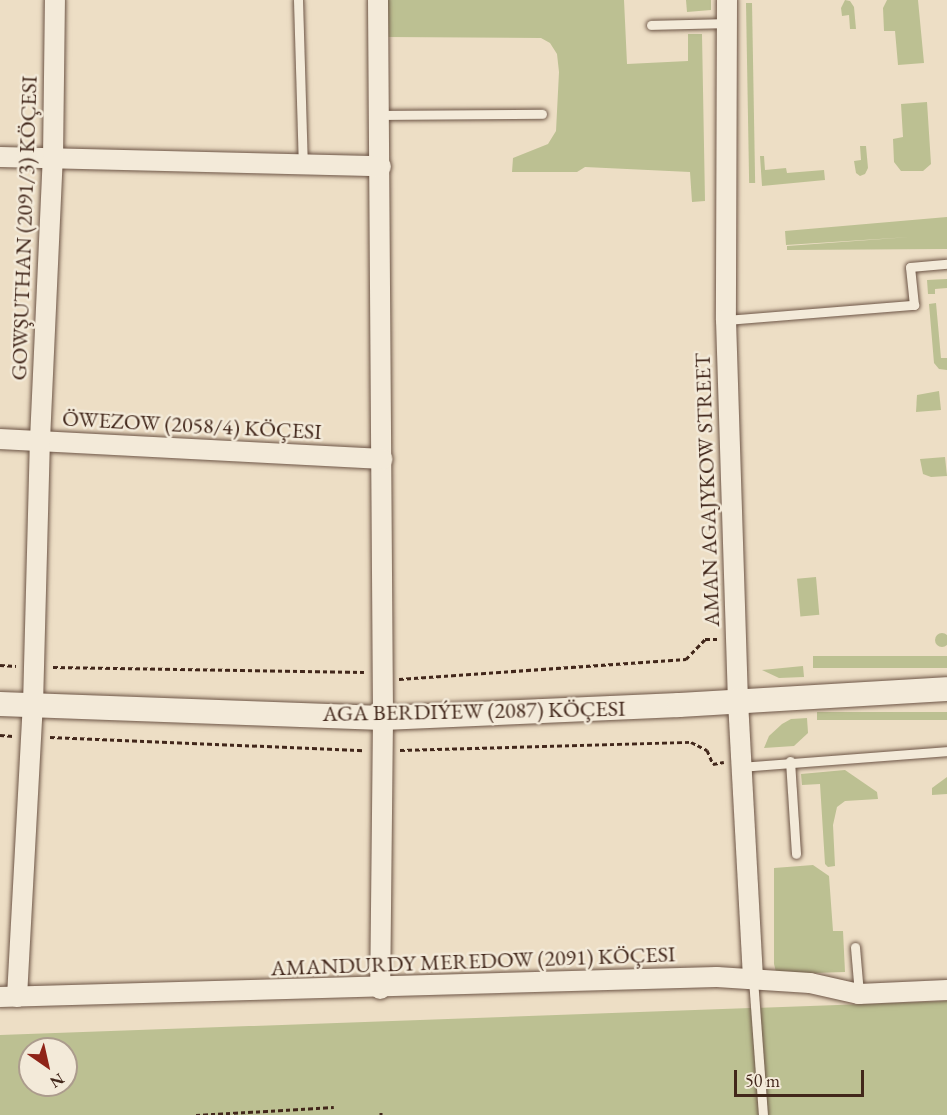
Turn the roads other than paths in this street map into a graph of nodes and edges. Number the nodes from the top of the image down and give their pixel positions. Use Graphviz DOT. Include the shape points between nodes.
graph roads {
  1 [pos="55,0"];
  2 [pos="298,0"];
  3 [pos="378,0"];
  4 [pos="727,0"];
  5 [pos="726,23"];
  6 [pos="651,25"];
  7 [pos="542,114"];
  8 [pos="380,115"];
  9 [pos="0,157"];
  10 [pos="54,159"];
  11 [pos="303,164"];
  12 [pos="381,165"];
  13 [pos="947,264"];
  14 [pos="726,320"];
  15 [pos="0,439"];
  16 [pos="40,440"];
  17 [pos="382,459"];
  18 [pos="947,689"];
  19 [pos="738,701"];
  20 [pos="0,704"];
  21 [pos="33,705"];
  22 [pos="383,718"];
  23 [pos="947,751"];
  24 [pos="790,761"];
  25 [pos="741,767"];
  26 [pos="796,854"];
  27 [pos="855,947"];
  28 [pos="753,979"];
  29 [pos="380,988"];
  30 [pos="947,990"];
  31 [pos="859,994"];
  32 [pos="8,997"];
  33 [pos="763,1115"];
  1 -- 10 [label="street, GOWŞUTHAN (2091/3) KÖÇESI"];
  2 -- 11 [label="lane"];
  3 -- 8 [label="street"];
  4 -- 5 [label="street, AMAN AGAJYKOW STREET"];
  5 -- 6 [label="lane"];
  5 -- 14 [label="street, AMAN AGAJYKOW STREET"];
  7 -- 8 [label="lane"];
  8 -- 12 [label="street"];
  9 -- 10 [label="street"];
  10 -- 11 [label="street"];
  10 -- 16 [label="street, GOWŞUTHAN (2091/3) KÖÇESI"];
  11 -- 12 [label="street"];
  12 -- 17 [label="street"];
  13 -- 14 [label="lane" via="910,267 914,305"];
  14 -- 19 [label="street, AMAN AGAJYKOW STREET"];
  15 -- 16 [label="street, ÖWEZOW (2058/4) KÖÇESI"];
  16 -- 17 [label="street, ÖWEZOW (2058/4) KÖÇESI"];
  16 -- 21 [label="street, GOWŞUTHAN (2091/3) KÖÇESI"];
  17 -- 22 [label="street"];
  18 -- 19 [label="street, AGA BERDIÝEW (2087) KÖÇESI"];
  19 -- 22 [label="street, AGA BERDIÝEW (2087) KÖÇESI"];
  19 -- 25 [label="street, AMAN AGAJYKOW STREET"];
  20 -- 21 [label="street, AGA BERDIÝEW (2087) KÖÇESI"];
  21 -- 22 [label="street, AGA BERDIÝEW (2087) KÖÇESI"];
  21 -- 32 [label="street, GOWŞUTHAN (2091/3) KÖÇESI"];
  22 -- 29 [label="street"];
  23 -- 24 [label="lane"];
  24 -- 25 [label="lane"];
  24 -- 26 [label="lane"];
  25 -- 28 [label="street, AMAN AGAJYKOW STREET"];
  27 -- 31 [label="lane"];
  28 -- 29 [label="street, AMANDURDY MEREDOW (2091) KÖÇESI"];
  28 -- 31 [label="street, AMANDURDY MEREDOW (2091) KÖÇESI" via="810,983"];
  28 -- 33 [label="lane"];
  29 -- 32 [label="street, AMANDURDY MEREDOW (2091) KÖÇESI"];
  30 -- 31 [label="street, AMANDURDY MEREDOW (2091) KÖÇESI"];
}
